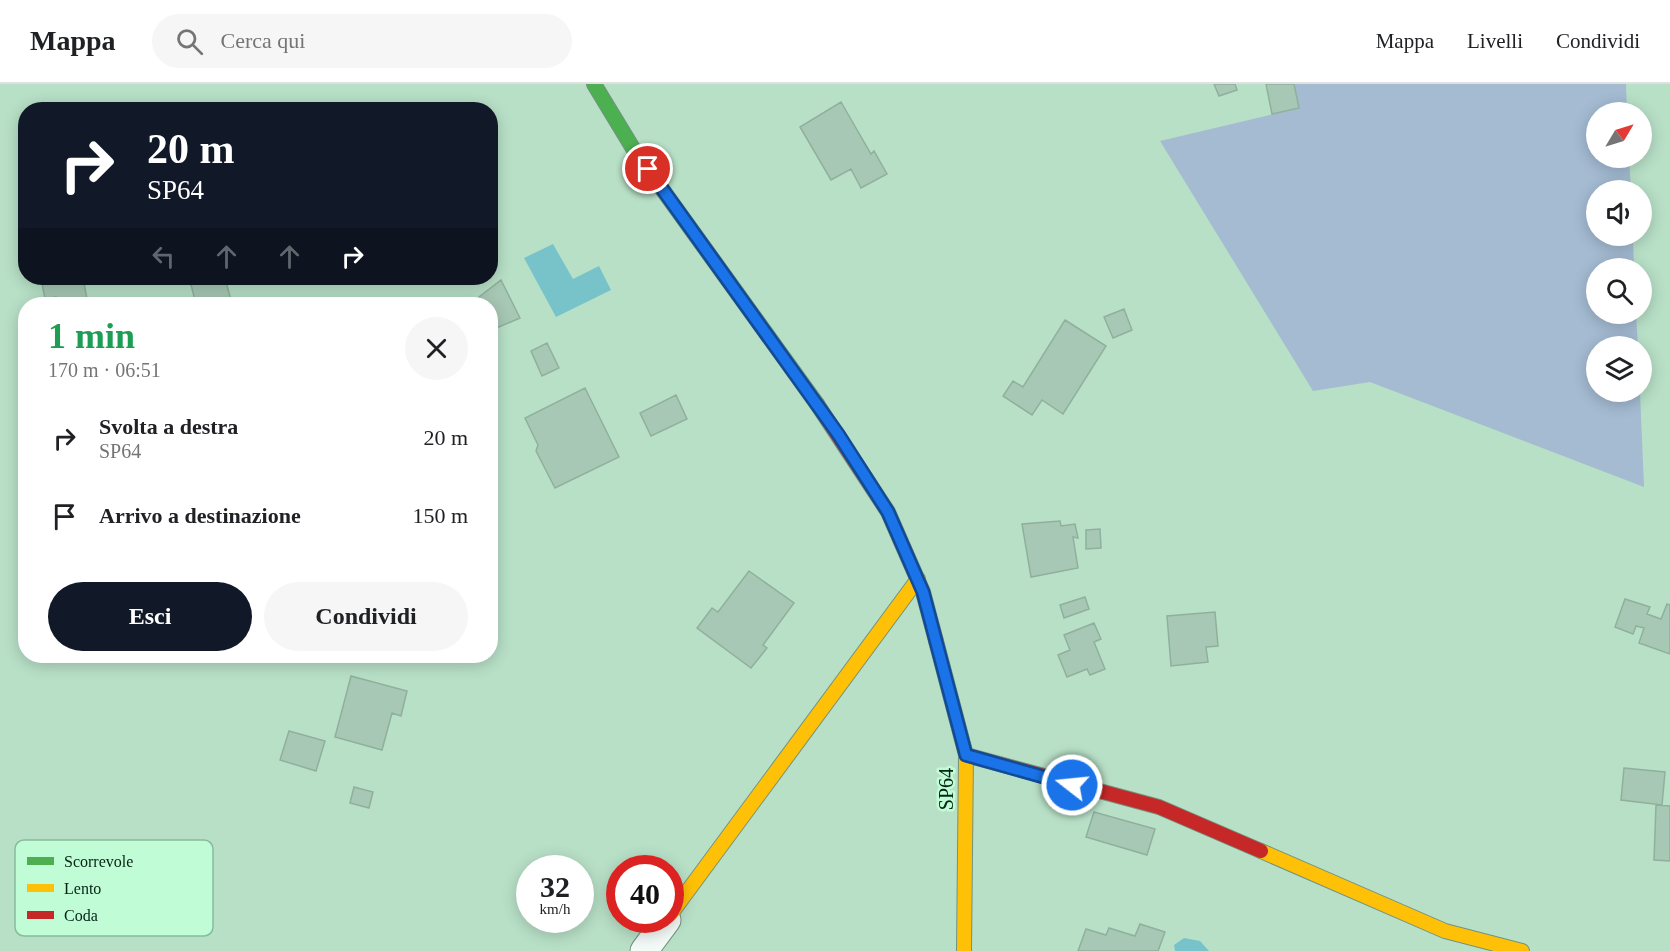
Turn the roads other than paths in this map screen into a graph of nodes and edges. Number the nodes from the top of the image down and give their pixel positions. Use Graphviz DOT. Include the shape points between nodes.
graph roads {
  1 [pos="594,84"];
  2 [pos="918,579"];
  3 [pos="966,755"];
  4 [pos="684,896"];
  5 [pos="657,933"];
  6 [pos="644,951"];
  7 [pos="964,951"];
  8 [pos="1522,951"];
  1 -- 2 [label="street, SP64 / SP64" via="634,150 838,434 888,512"];
  2 -- 3 [label="street, SP64 / SP64"];
  2 -- 4 [label="street"];
  3 -- 7 [label="street, SP64 / SP64"];
  3 -- 8 [label="street" via="1159,807 1445,931"];
  5 -- 6 [label="street"];
}
